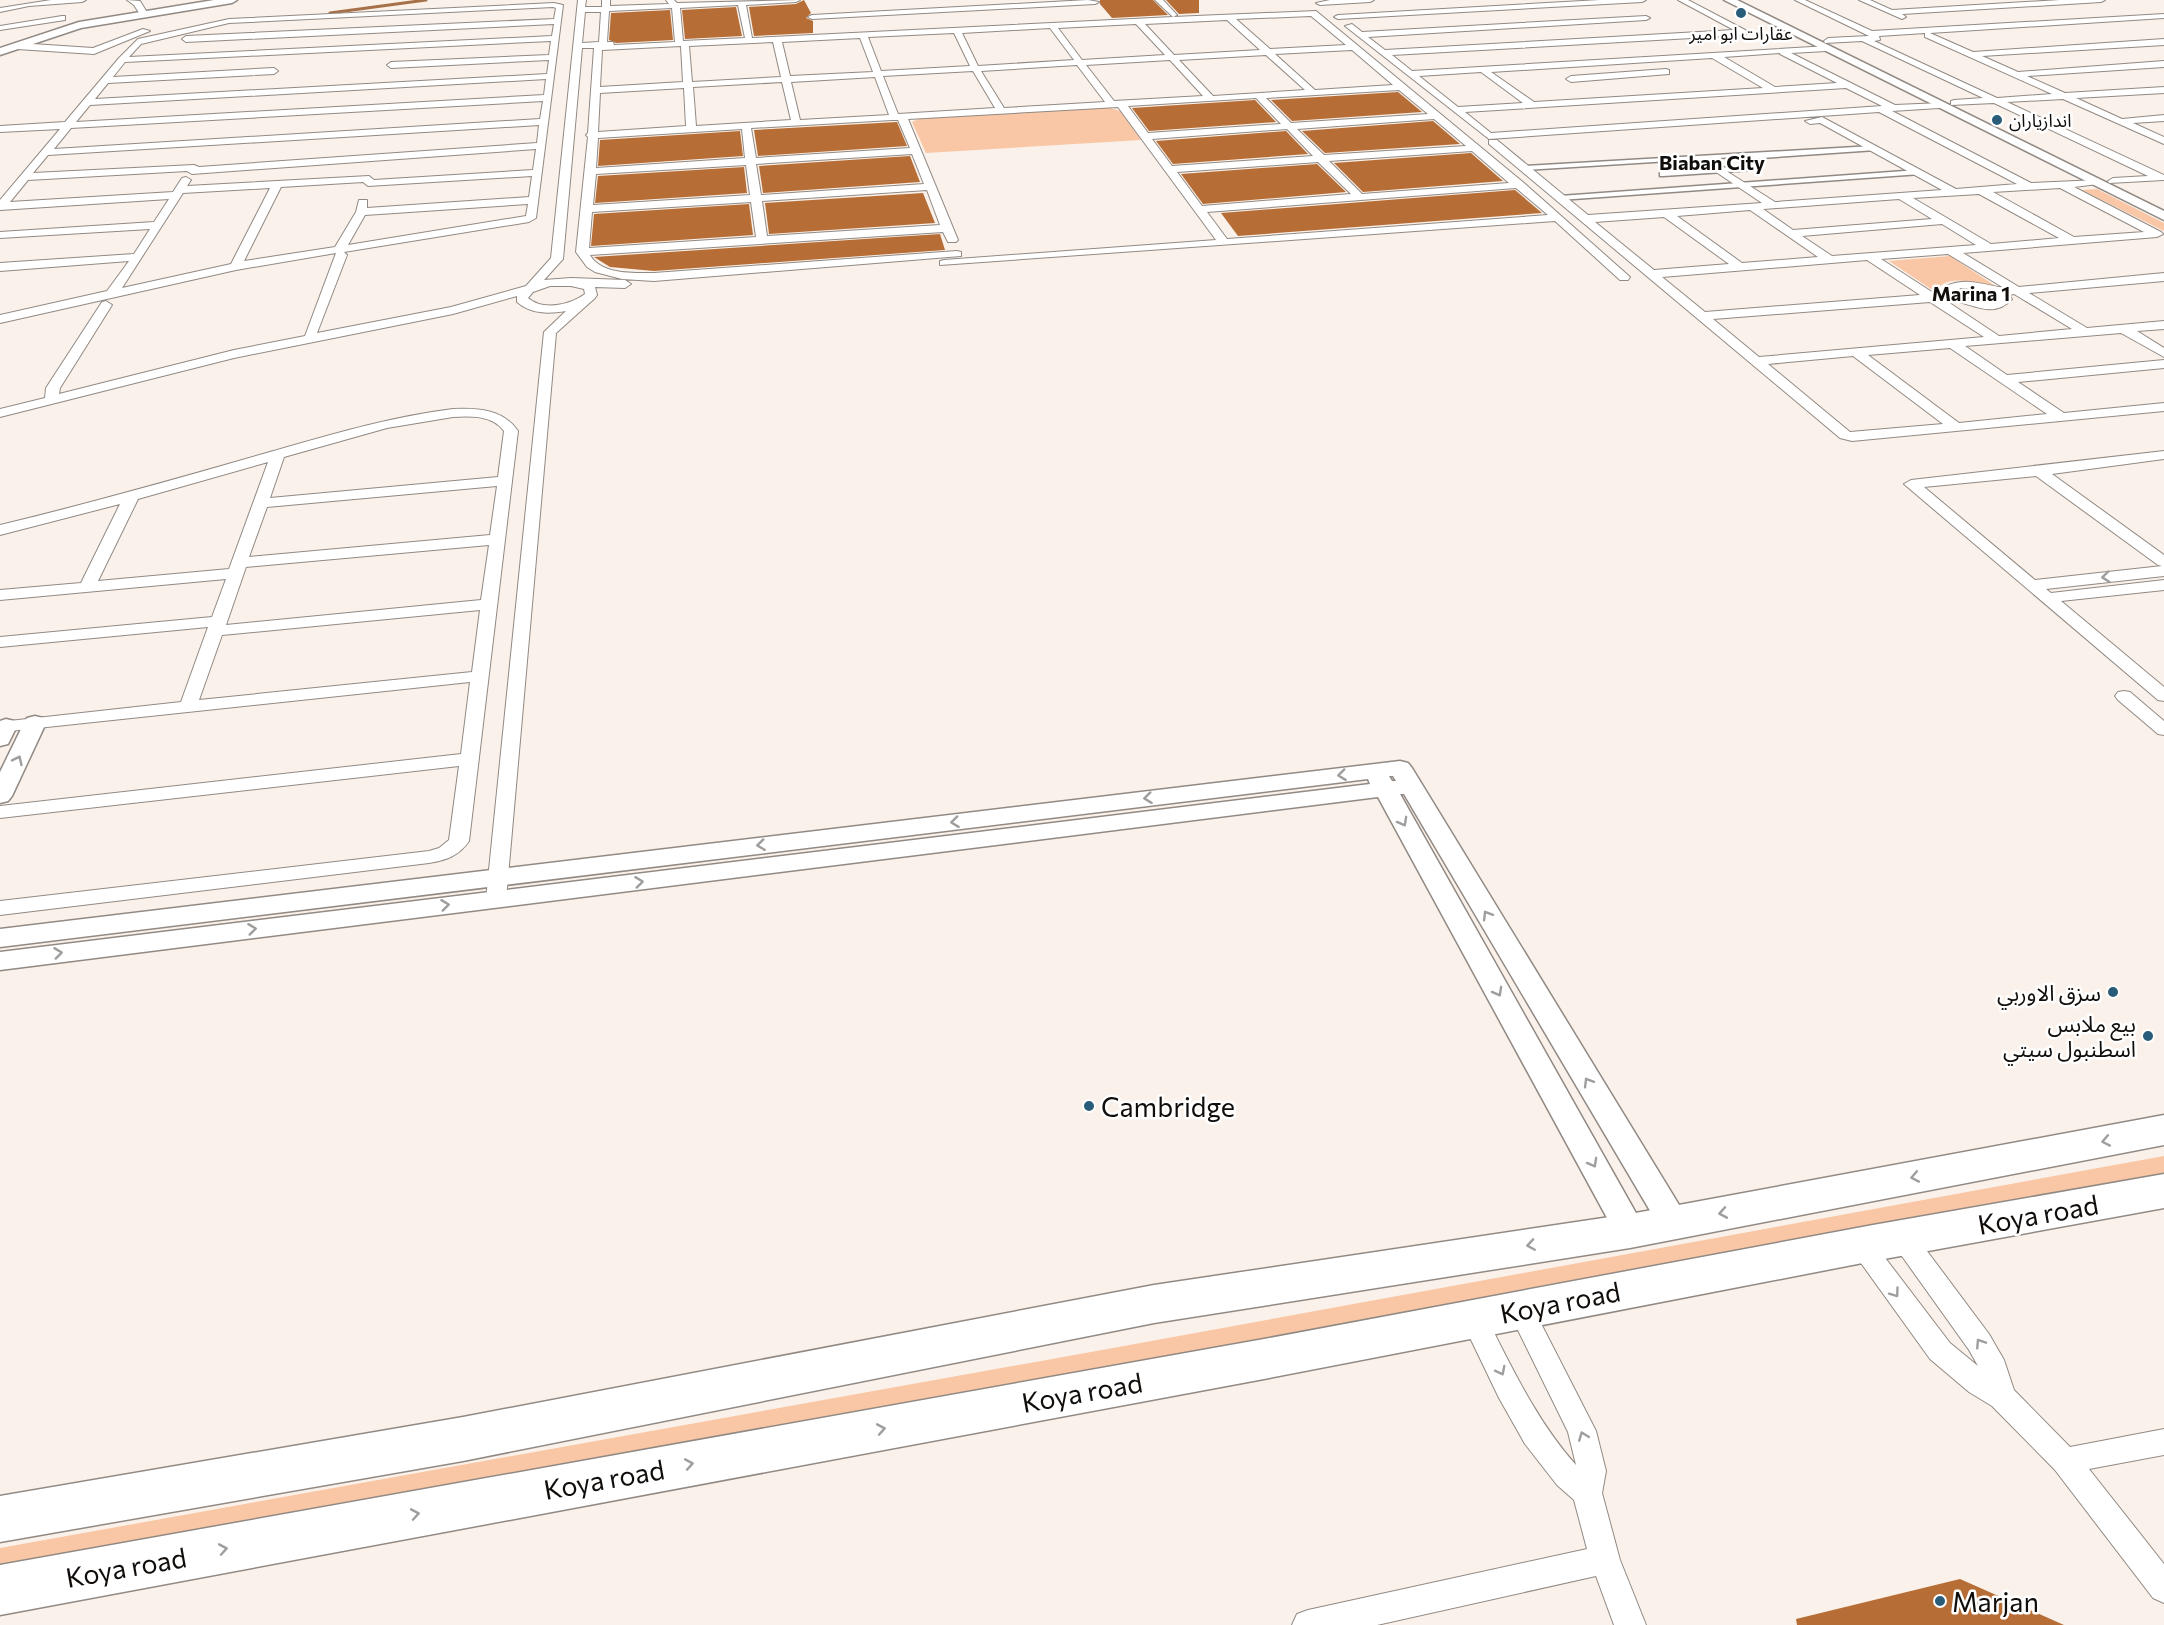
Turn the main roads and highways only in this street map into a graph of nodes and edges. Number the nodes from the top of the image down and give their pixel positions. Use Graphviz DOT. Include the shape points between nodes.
graph roads {
  1 [pos="2164,1130"];
  2 [pos="2164,1191"];
  3 [pos="0,1520"];
  4 [pos="0,1590"];
  1 -- 3 [label="highway, one-way" via="1630,1230 1154,1304 463,1438"];
  4 -- 2 [label="highway, Koya road, one-way"];
}
